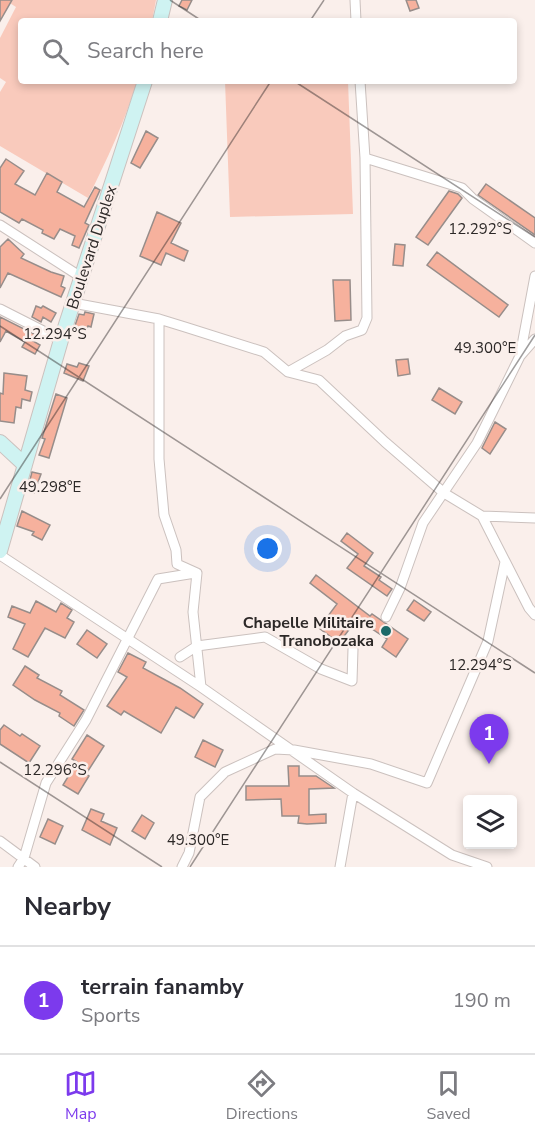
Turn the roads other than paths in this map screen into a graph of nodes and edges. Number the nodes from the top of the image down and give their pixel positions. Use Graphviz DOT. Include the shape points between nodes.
graph roads {
  1 [pos="165,0"];
  2 [pos="355,0"];
  3 [pos="161,18"];
  4 [pos="356,18"];
  5 [pos="144,84"];
  6 [pos="360,84"];
  7 [pos="365,158"];
  8 [pos="0,225"];
  9 [pos="535,243"];
  10 [pos="535,276"];
  11 [pos="81,277"];
  12 [pos="73,303"];
  13 [pos="0,309"];
  14 [pos="159,320"];
  15 [pos="535,339"];
  16 [pos="61,340"];
  17 [pos="520,356"];
  18 [pos="288,372"];
  19 [pos="0,442"];
  20 [pos="25,465"];
  21 [pos="444,493"];
  22 [pos="482,516"];
  23 [pos="535,518"];
  24 [pos="0,553"];
  25 [pos="505,562"];
  26 [pos="197,573"];
  27 [pos="535,615"];
  28 [pos="386,617"];
  29 [pos="126,639"];
  30 [pos="197,646"];
  31 [pos="352,649"];
  32 [pos="180,657"];
  33 [pos="201,687"];
  34 [pos="294,750"];
  35 [pos="353,793"];
  36 [pos="0,841"];
  37 [pos="21,863"];
  38 [pos="466,864"];
  39 [pos="35,867"];
  40 [pos="182,867"];
  41 [pos="340,867"];
  42 [pos="487,867"];
  1 -- 3 [label="main road"];
  2 -- 4 [label="street"];
  5 -- 11 [label="main road, Boulevard Duplex"];
  6 -- 7 [label="street"];
  7 -- 9 [label="street" via="462,188"];
  7 -- 18 [label="street" via="367,318 362,330 345,336"];
  8 -- 11 [label="street"];
  10 -- 17 [label="street"];
  11 -- 12 [label="main road, Boulevard Duplex"];
  12 -- 14 [label="street"];
  12 -- 16 [label="main road, Boulevard Duplex"];
  13 -- 16 [label="street"];
  14 -- 18 [label="street" via="264,352"];
  14 -- 26 [label="street" via="159,459 164,515 177,564"];
  15 -- 17 [label="street"];
  16 -- 20 [label="main road, Boulevard Duplex"];
  17 -- 21 [label="street" via="477,443"];
  18 -- 21 [label="street" via="319,380"];
  19 -- 20 [label="main road"];
  20 -- 24 [label="main road, Boulevard Duplex"];
  21 -- 22 [label="street"];
  21 -- 28 [label="street" via="423,524"];
  22 -- 23 [label="street"];
  22 -- 25 [label="street"];
  24 -- 29 [label="street"];
  25 -- 27 [label="street"];
  25 -- 34 [label="street" via="488,641 427,783 371,764"];
  26 -- 29 [label="street" via="158,579"];
  26 -- 30 [label="street" via="193,612"];
  29 -- 33 [label="street"];
  29 -- 37 [label="street" via="86,720 46,783"];
  30 -- 31 [label="street" via="265,637 321,669 352,681"];
  30 -- 32 [label="street"];
  30 -- 33 [label="street"];
  33 -- 34 [label="street"];
  34 -- 35 [label="street"];
  34 -- 40 [label="street" via="275,749 225,772 200,797 189,853"];
  35 -- 38 [label="street"];
  35 -- 41 [label="street"];
  36 -- 37 [label="street"];
  37 -- 39 [label="street"];
  38 -- 42 [label="street"];
}
